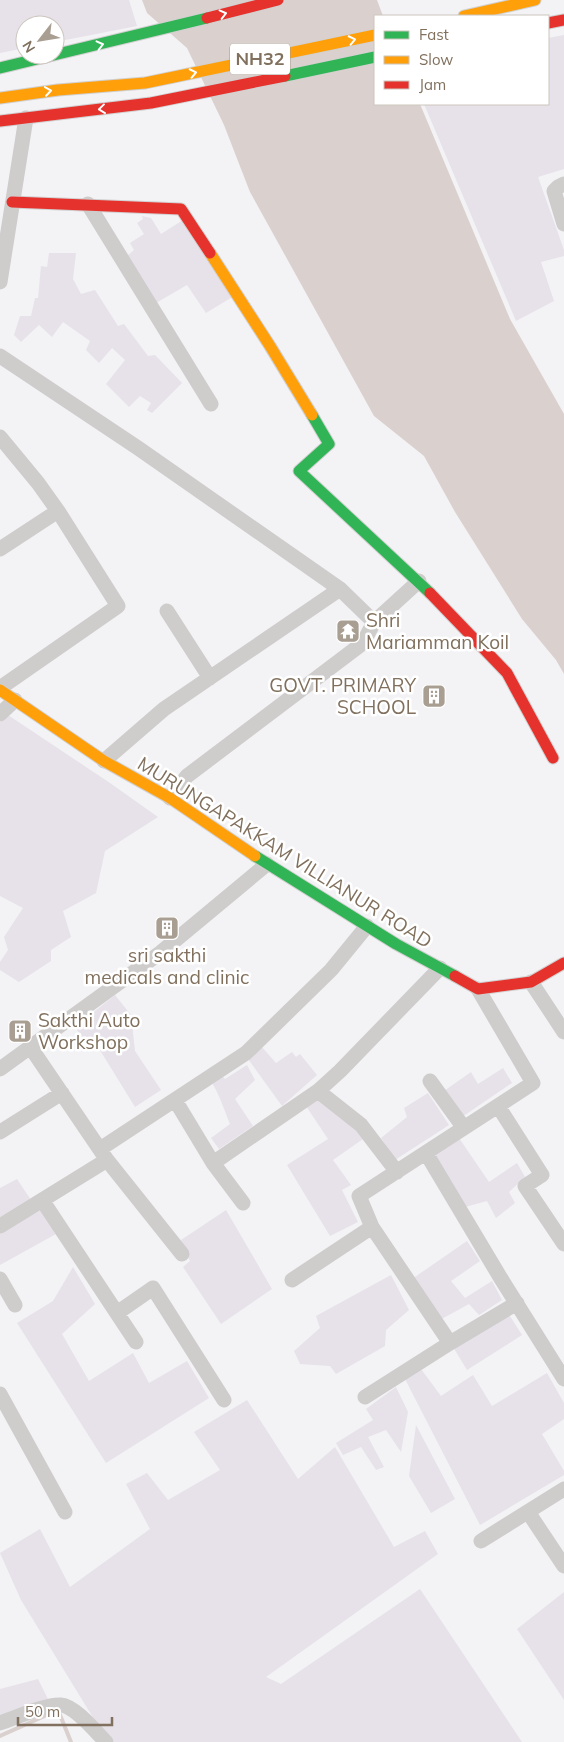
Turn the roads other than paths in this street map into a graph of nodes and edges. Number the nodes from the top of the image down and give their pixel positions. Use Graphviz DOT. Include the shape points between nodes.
graph roads {
  1 [pos="278,0"];
  2 [pos="534,0"];
  3 [pos="469,15"];
  4 [pos="564,20"];
  5 [pos="549,23"];
  6 [pos="374,35"];
  7 [pos="374,57"];
  8 [pos="0,68"];
  9 [pos="0,98"];
  10 [pos="26,118"];
  11 [pos="0,121"];
  12 [pos="564,184"];
  13 [pos="12,202"];
  14 [pos="88,204"];
  15 [pos="564,224"];
  16 [pos="0,282"];
  17 [pos="0,356"];
  18 [pos="211,404"];
  19 [pos="0,437"];
  20 [pos="58,511"];
  21 [pos="0,549"];
  22 [pos="419,581"];
  23 [pos="340,590"];
  24 [pos="167,611"];
  25 [pos="374,622"];
  26 [pos="210,678"];
  27 [pos="0,689"];
  28 [pos="15,700"];
  29 [pos="0,714"];
  30 [pos="553,758"];
  31 [pos="104,761"];
  32 [pos="170,798"];
  33 [pos="267,864"];
  34 [pos="367,926"];
  35 [pos="564,963"];
  36 [pos="440,968"];
  37 [pos="531,982"];
  38 [pos="478,989"];
  39 [pos="564,1032"];
  40 [pos="31,1048"];
  41 [pos="0,1069"];
  42 [pos="430,1081"];
  43 [pos="318,1091"];
  44 [pos="62,1093"];
  45 [pos="175,1100"];
  46 [pos="498,1106"];
  47 [pos="464,1128"];
  48 [pos="0,1132"];
  49 [pos="426,1153"];
  50 [pos="104,1154"];
  51 [pos="213,1163"];
  52 [pos="397,1172"];
  53 [pos="42,1200"];
  54 [pos="244,1203"];
  55 [pos="0,1226"];
  56 [pos="372,1228"];
  57 [pos="564,1244"];
  58 [pos="182,1254"];
  59 [pos="0,1279"];
  60 [pos="292,1280"];
  61 [pos="517,1303"];
  62 [pos="15,1305"];
  63 [pos="117,1312"];
  64 [pos="136,1342"];
  65 [pos="450,1343"];
  66 [pos="564,1379"];
  67 [pos="0,1394"];
  68 [pos="366,1397"];
  69 [pos="224,1400"];
  70 [pos="564,1489"];
  71 [pos="65,1512"];
  72 [pos="528,1512"];
  73 [pos="481,1542"];
  74 [pos="564,1566"];
  75 [pos="0,1723"];
  76 [pos="106,1742"];
  8 -- 1 [label="main road, one-way"];
  2 -- 3 [label="main road"];
  4 -- 5 [label="main road"];
  9 -- 6 [label="main road, NH32, one-way" via="145,82"];
  7 -- 10 [label="main road, NH32, one-way" via="150,103"];
  10 -- 11 [label="main road, NH32"];
  10 -- 13 [label="street"];
  12 -- 15 [label="street" via="554,191"];
  13 -- 14 [label="main road"];
  13 -- 16 [label="street"];
  14 -- 18 [label="street"];
  14 -- 22 [label="main road" via="181,209 329,444 299,471"];
  17 -- 23 [label="street"];
  19 -- 20 [label="street"];
  20 -- 21 [label="street"];
  20 -- 27 [label="street" via="118,606"];
  22 -- 25 [label="street"];
  22 -- 30 [label="main road" via="507,673"];
  23 -- 25 [label="street"];
  23 -- 26 [label="street"];
  24 -- 26 [label="street"];
  25 -- 32 [label="street" via="363,643 187,776"];
  26 -- 31 [label="street" via="164,709"];
  27 -- 28 [label="main road, MURUNGAPAKKAM VILLIANUR ROAD"];
  28 -- 29 [label="street"];
  28 -- 31 [label="main road, MURUNGAPAKKAM VILLIANUR ROAD"];
  31 -- 32 [label="main road, MURUNGAPAKKAM VILLIANUR ROAD"];
  32 -- 33 [label="main road, MURUNGAPAKKAM VILLIANUR ROAD"];
  33 -- 34 [label="main road, MURUNGAPAKKAM VILLIANUR ROAD"];
  33 -- 40 [label="street" via="160,953"];
  34 -- 36 [label="main road, MURUNGAPAKKAM VILLIANUR ROAD"];
  34 -- 45 [label="street" via="331,970 246,1053"];
  35 -- 37 [label="main road"];
  36 -- 38 [label="main road, MURUNGAPAKKAM VILLIANUR ROAD"];
  36 -- 43 [label="street"];
  37 -- 38 [label="main road"];
  37 -- 39 [label="street"];
  38 -- 46 [label="street" via="532,1082"];
  40 -- 41 [label="street"];
  40 -- 44 [label="street"];
  42 -- 47 [label="street"];
  43 -- 51 [label="street"];
  43 -- 52 [label="street" via="361,1125"];
  44 -- 48 [label="street"];
  44 -- 50 [label="street"];
  45 -- 50 [label="street"];
  45 -- 51 [label="street"];
  46 -- 47 [label="street"];
  46 -- 57 [label="street" via="542,1175 525,1186"];
  47 -- 49 [label="street"];
  49 -- 52 [label="street"];
  49 -- 61 [label="street"];
  50 -- 53 [label="street"];
  50 -- 58 [label="street"];
  51 -- 54 [label="street"];
  52 -- 56 [label="street" via="359,1196"];
  53 -- 55 [label="street"];
  53 -- 63 [label="street"];
  56 -- 60 [label="street"];
  56 -- 65 [label="street"];
  59 -- 62 [label="street"];
  61 -- 65 [label="street"];
  61 -- 66 [label="street"];
  63 -- 64 [label="street"];
  63 -- 69 [label="street" via="153,1288"];
  65 -- 68 [label="street"];
  67 -- 71 [label="street"];
  70 -- 72 [label="street"];
  72 -- 73 [label="street"];
  72 -- 74 [label="street"];
  75 -- 76 [label="street" via="62,1705 83,1717"];
}
